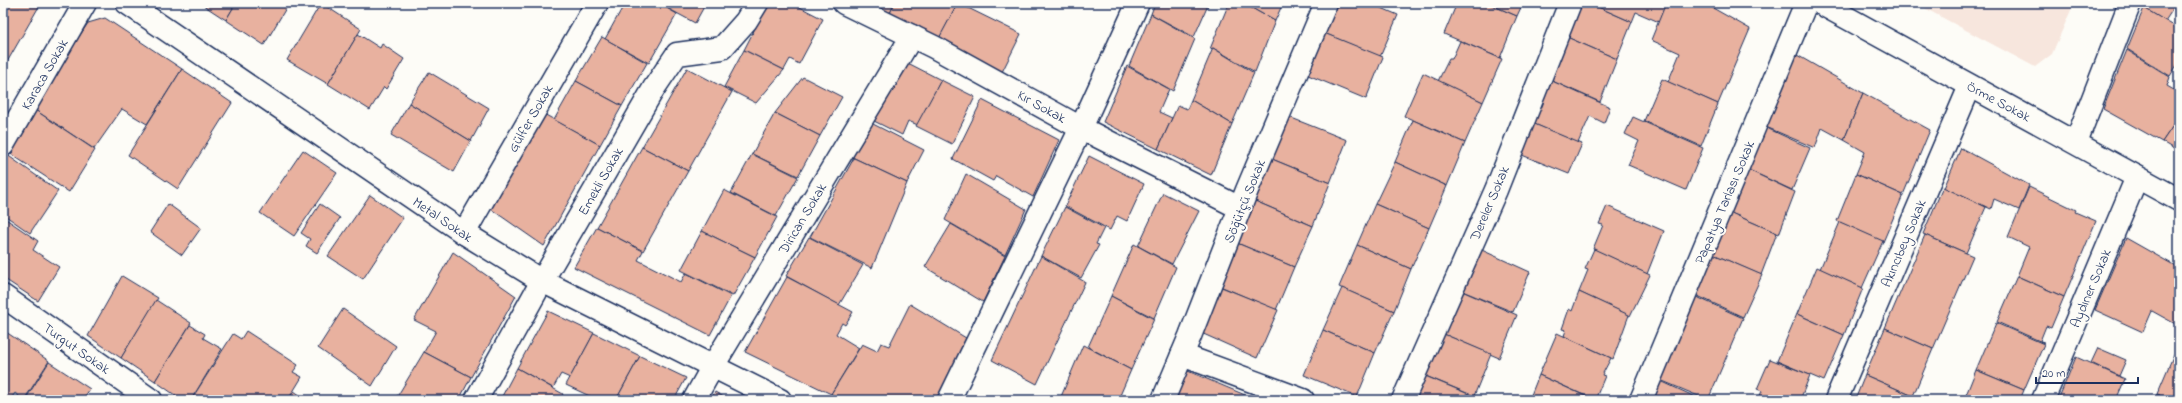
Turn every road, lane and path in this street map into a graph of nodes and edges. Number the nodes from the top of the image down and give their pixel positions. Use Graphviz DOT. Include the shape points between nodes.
graph roads {
  1 [pos="84,3"];
  2 [pos="127,3"];
  3 [pos="597,3"];
  4 [pos="757,3"];
  5 [pos="844,3"];
  6 [pos="1138,3"];
  7 [pos="1326,3"];
  8 [pos="1570,3"];
  9 [pos="1806,3"];
  10 [pos="1820,3"];
  11 [pos="2130,3"];
  12 [pos="912,36"];
  13 [pos="1970,86"];
  14 [pos="1081,128"];
  15 [pos="2076,142"];
  16 [pos="3,145"];
  17 [pos="2137,177"];
  18 [pos="2179,200"];
  19 [pos="1240,208"];
  20 [pos="464,233"];
  21 [pos="542,281"];
  22 [pos="3,296"];
  23 [pos="1182,355"];
  24 [pos="713,366"];
  25 [pos="139,397"];
  26 [pos="476,400"];
  27 [pos="694,400"];
  28 [pos="780,400"];
  29 [pos="949,400"];
  30 [pos="1163,400"];
  31 [pos="1302,400"];
  32 [pos="1403,400"];
  33 [pos="1641,400"];
  34 [pos="1836,400"];
  35 [pos="2044,400"];
  1 -- 16 [label="street, Karaca Sokak"];
  2 -- 20 [label="street, Metal Sokak"];
  3 -- 20 [label="street, Gülfer Sokak"];
  4 -- 21 [label="street, Emekli Sokak" via="746,21 722,48 677,54 654,88"];
  5 -- 12 [label="street, Kır Sokak"];
  6 -- 14 [label="street"];
  7 -- 19 [label="street, Söğütçü Sokak"];
  8 -- 32 [label="street, Dereler Sokak" via="1496,190"];
  9 -- 33 [label="street, Papatya Tarlası Sokak"];
  10 -- 13 [label="street, Örme Sokak"];
  11 -- 15 [label="street"];
  12 -- 14 [label="street, Kır Sokak"];
  12 -- 24 [label="street, Dirican Sokak"];
  13 -- 15 [label="street, Örme Sokak"];
  13 -- 34 [label="street, Akıncıbey Sokak"];
  14 -- 19 [label="street, Kır Sokak"];
  14 -- 29 [label="street"];
  15 -- 17 [label="street, Örme Sokak"];
  17 -- 18 [label="street, Örme Sokak"];
  17 -- 35 [label="street, Aydıner Sokak"];
  19 -- 23 [label="street, Söğütçü Sokak"];
  20 -- 21 [label="street, Metal Sokak"];
  21 -- 24 [label="street, Metal Sokak"];
  21 -- 26 [label="street, Emekli Sokak"];
  22 -- 25 [label="street, Turgut Sokak"];
  23 -- 30 [label="street, Söğütçü Sokak"];
  23 -- 31 [label="street"];
  24 -- 27 [label="street, Dirican Sokak"];
  24 -- 28 [label="street, Metal Sokak"];
}
